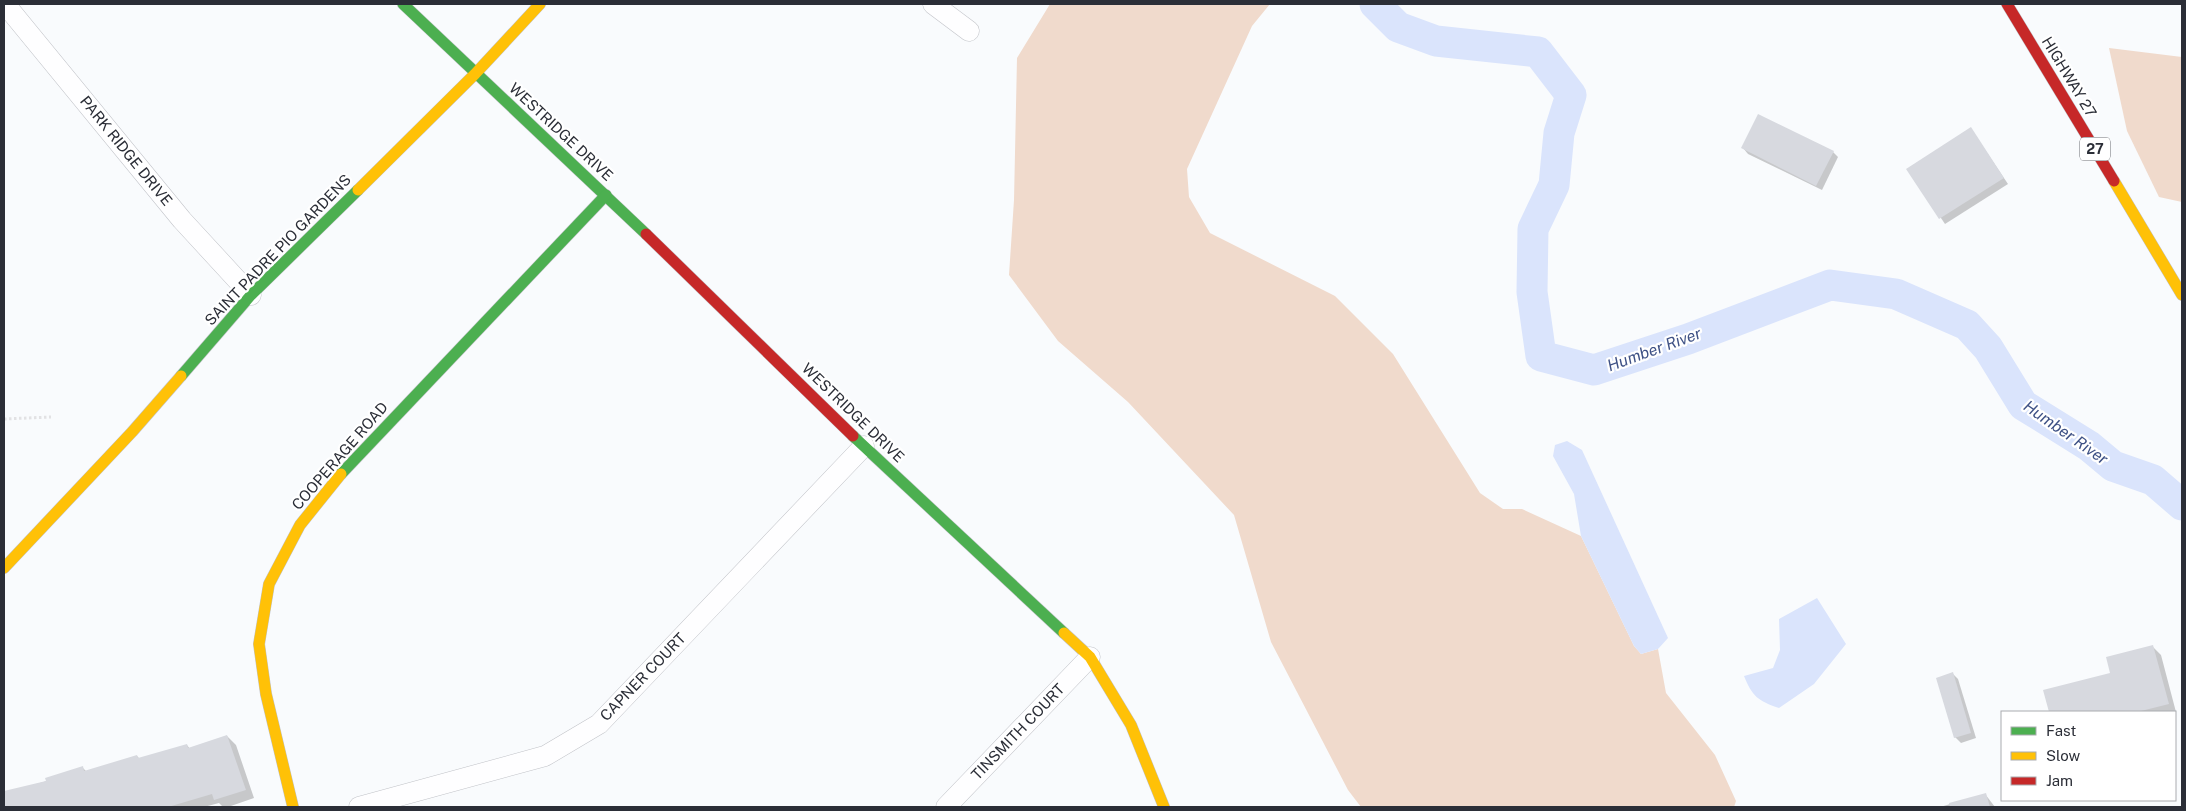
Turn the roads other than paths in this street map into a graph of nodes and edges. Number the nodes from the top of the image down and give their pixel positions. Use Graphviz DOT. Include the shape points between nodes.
graph roads {
  1 [pos="5,4"];
  2 [pos="402,4"];
  3 [pos="540,4"];
  4 [pos="933,4"];
  5 [pos="2008,4"];
  6 [pos="969,31"];
  7 [pos="475,74"];
  8 [pos="606,194"];
  9 [pos="251,295"];
  10 [pos="2182,295"];
  11 [pos="864,446"];
  12 [pos="4,568"];
  13 [pos="1090,657"];
  14 [pos="293,807"];
  15 [pos="359,807"];
  16 [pos="946,807"];
  17 [pos="1164,807"];
  1 -- 9 [label="street, PARK RIDGE DRIVE" via="182,220"];
  2 -- 7 [label="street, WESTRIDGE DRIVE"];
  3 -- 7 [label="street, SAINT PADRE PIO GARDENS"];
  4 -- 6 [label="street"];
  5 -- 10 [label="street, HIGHWAY 27 / 27"];
  7 -- 8 [label="street, WESTRIDGE DRIVE"];
  7 -- 9 [label="street, SAINT PADRE PIO GARDENS"];
  8 -- 11 [label="street, WESTRIDGE DRIVE"];
  8 -- 14 [label="street, COOPERAGE ROAD" via="348,466 300,525 269,584 259,644 266,694"];
  9 -- 12 [label="street, SAINT PADRE PIO GARDENS" via="132,432"];
  11 -- 13 [label="street, WESTRIDGE DRIVE"];
  11 -- 15 [label="street, CAPNER COURT" via="598,724 545,756"];
  13 -- 16 [label="street, TINSMITH COURT"];
  13 -- 17 [label="street, WESTRIDGE DRIVE" via="1131,725"];
}
